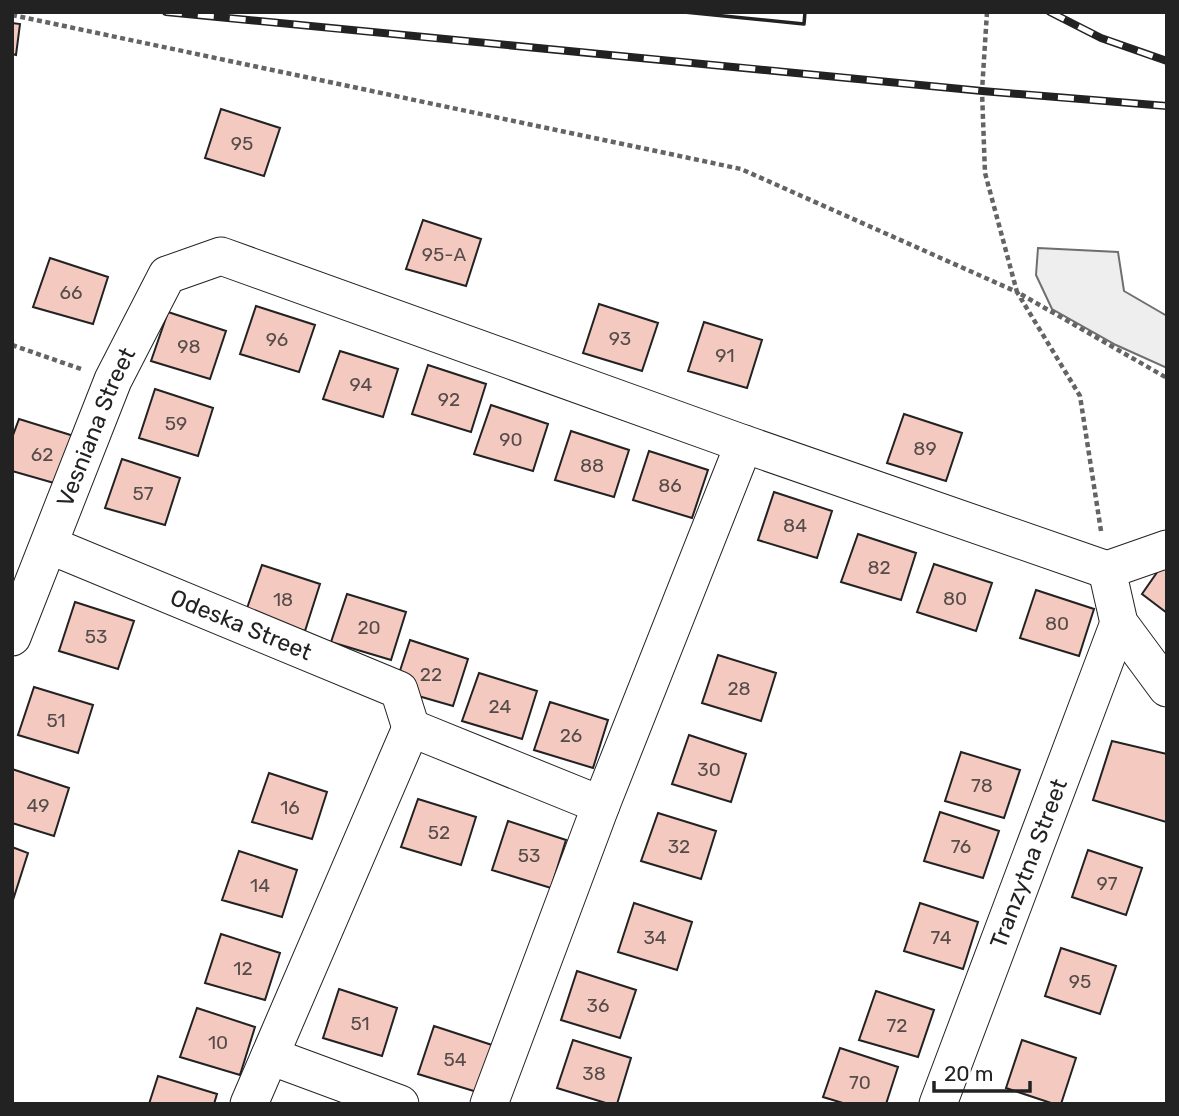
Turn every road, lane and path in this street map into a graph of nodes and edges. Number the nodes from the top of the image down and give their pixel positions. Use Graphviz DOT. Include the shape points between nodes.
graph roads {
  1 [pos="987,12"];
  2 [pos="12,15"];
  3 [pos="1017,292"];
  4 [pos="12,345"];
  5 [pos="1167,378"];
  6 [pos="113,380"];
  7 [pos="744,444"];
  8 [pos="49,545"];
  9 [pos="1167,549"];
  10 [pos="1107,570"];
  11 [pos="1119,624"];
  12 [pos="12,637"];
  13 [pos="1167,688"];
  14 [pos="411,728"];
  15 [pos="601,805"];
  16 [pos="270,1056"];
  17 [pos="249,1104"];
  18 [pos="400,1104"];
  19 [pos="489,1104"];
  20 [pos="938,1104"];
  1 -- 3 [label="path" via="982,91 985,173"];
  2 -- 3 [label="path" via="741,169"];
  3 -- 5 [label="path"];
  3 -- 10 [label="path" via="1080,396"];
  4 -- 6 [label="path"];
  6 -- 7 [label="street, Vesniana Street" via="167,275 221,256"];
  6 -- 8 [label="street, Vesniana Street"];
  7 -- 10 [label="street"];
  7 -- 15 [label="street"];
  8 -- 12 [label="street, Vesniana Street"];
  8 -- 14 [label="street, Odeska Street" via="399,690"];
  9 -- 10 [label="street"];
  10 -- 11 [label="street"];
  11 -- 13 [label="street"];
  11 -- 20 [label="street, Tranzytna Street"];
  14 -- 15 [label="street"];
  14 -- 16 [label="street"];
  15 -- 19 [label="street"];
  16 -- 17 [label="street"];
  16 -- 18 [label="street"];
}
